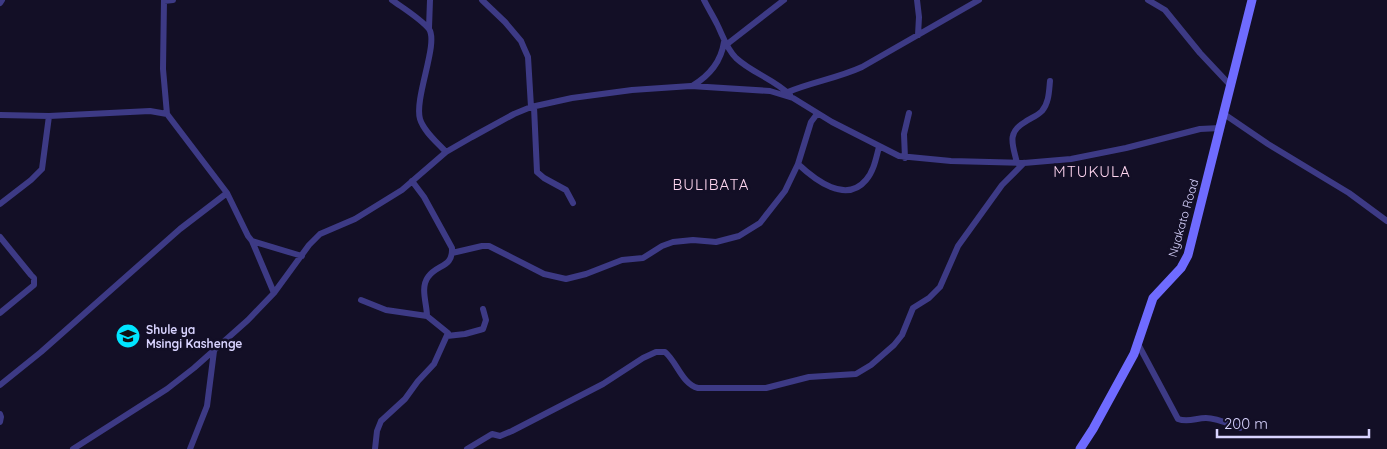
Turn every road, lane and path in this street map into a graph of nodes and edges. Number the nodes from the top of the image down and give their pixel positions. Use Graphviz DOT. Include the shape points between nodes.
graph roads {
  1 [pos="2,0"];
  2 [pos="173,0"];
  3 [pos="392,0"];
  4 [pos="430,0"];
  5 [pos="482,0"];
  6 [pos="704,0"];
  7 [pos="784,0"];
  8 [pos="917,0"];
  9 [pos="979,0"];
  10 [pos="1148,0"];
  11 [pos="1252,0"];
  12 [pos="164,1"];
  13 [pos="0,3"];
  14 [pos="429,28"];
  15 [pos="918,35"];
  16 [pos="725,43"];
  17 [pos="1050,81"];
  18 [pos="692,86"];
  19 [pos="1231,86"];
  20 [pos="788,92"];
  21 [pos="793,98"];
  22 [pos="532,107"];
  23 [pos="908,113"];
  24 [pos="167,114"];
  25 [pos="817,114"];
  26 [pos="1224,114"];
  27 [pos="0,115"];
  28 [pos="49,116"];
  29 [pos="1220,128"];
  30 [pos="879,147"];
  31 [pos="446,152"];
  32 [pos="905,158"];
  33 [pos="1021,163"];
  34 [pos="798,164"];
  35 [pos="412,181"];
  36 [pos="227,193"];
  37 [pos="573,203"];
  38 [pos="0,204"];
  39 [pos="1387,221"];
  40 [pos="0,236"];
  41 [pos="252,241"];
  42 [pos="452,253"];
  43 [pos="302,256"];
  44 [pos="274,293"];
  45 [pos="361,300"];
  46 [pos="482,309"];
  47 [pos="0,313"];
  48 [pos="427,316"];
  49 [pos="448,336"];
  50 [pos="1138,344"];
  51 [pos="214,351"];
  52 [pos="0,385"];
  53 [pos="0,414"];
  54 [pos="0,422"];
  55 [pos="1240,428"];
  56 [pos="73,449"];
  57 [pos="190,449"];
  58 [pos="375,449"];
  59 [pos="466,449"];
  60 [pos="1080,449"];
  1 -- 13 [label="street"];
  2 -- 12 [label="street"];
  3 -- 14 [label="street"];
  4 -- 14 [label="street"];
  5 -- 22 [label="street" via="505,22 528,56"];
  6 -- 16 [label="street"];
  7 -- 16 [label="street"];
  8 -- 15 [label="street"];
  9 -- 15 [label="street"];
  10 -- 19 [label="street" via="1165,10"];
  11 -- 19 [label="street, Nyakato Road"];
  12 -- 24 [label="street" via="163,69"];
  14 -- 31 [label="street" via="432,37 420,115 423,125"];
  15 -- 20 [label="street" via="843,76"];
  16 -- 18 [label="street" via="711,72"];
  16 -- 20 [label="street" via="743,63"];
  17 -- 33 [label="street" via="1043,110 1013,132"];
  18 -- 21 [label="street" via="770,91"];
  18 -- 22 [label="street" via="590,95"];
  19 -- 26 [label="street, Nyakato Road"];
  20 -- 21 [label="street"];
  21 -- 25 [label="street"];
  22 -- 31 [label="street"];
  22 -- 37 [label="street" via="537,172 566,190"];
  23 -- 32 [label="street" via="904,134"];
  24 -- 28 [label="street" via="150,111"];
  24 -- 36 [label="street"];
  25 -- 30 [label="street"];
  25 -- 34 [label="street" via="809,127"];
  26 -- 29 [label="street, Nyakato Road"];
  26 -- 39 [label="street" via="1349,193"];
  27 -- 28 [label="street"];
  28 -- 38 [label="street" via="42,169"];
  29 -- 33 [label="street" via="1186,132 1071,159"];
  29 -- 50 [label="street, Nyakato Road" via="1188,256 1153,298"];
  30 -- 32 [label="street"];
  30 -- 34 [label="street" via="867,179 854,188 832,188 810,176"];
  31 -- 35 [label="street"];
  32 -- 33 [label="street"];
  33 -- 59 [label="street" via="958,246 940,287 913,308 902,335 864,370 844,376 809,377 766,388 698,388 691,385 671,356 656,352 557,409 503,435 492,434"];
  34 -- 42 [label="street" via="785,191 760,223 727,240 673,242 643,258 622,260 566,279 544,274 489,246"];
  35 -- 42 [label="street" via="443,231"];
  35 -- 43 [label="street" via="370,210 320,234"];
  36 -- 41 [label="street"];
  36 -- 52 [label="street" via="180,229"];
  40 -- 47 [label="street" via="34,281 34,285"];
  41 -- 43 [label="street"];
  41 -- 44 [label="street"];
  42 -- 48 [label="street" via="446,264 428,277 424,293"];
  43 -- 44 [label="street"];
  44 -- 51 [label="street"];
  45 -- 48 [label="street" via="386,310"];
  46 -- 49 [label="street" via="486,320 483,329"];
  48 -- 49 [label="street" via="447,331"];
  49 -- 58 [label="street" via="434,364 405,399 381,421"];
  50 -- 55 [label="street" via="1178,419 1212,418"];
  50 -- 60 [label="street, Nyakato Road"];
  51 -- 56 [label="street" via="167,389"];
  51 -- 57 [label="street" via="207,406"];
  53 -- 54 [label="street"];
}
